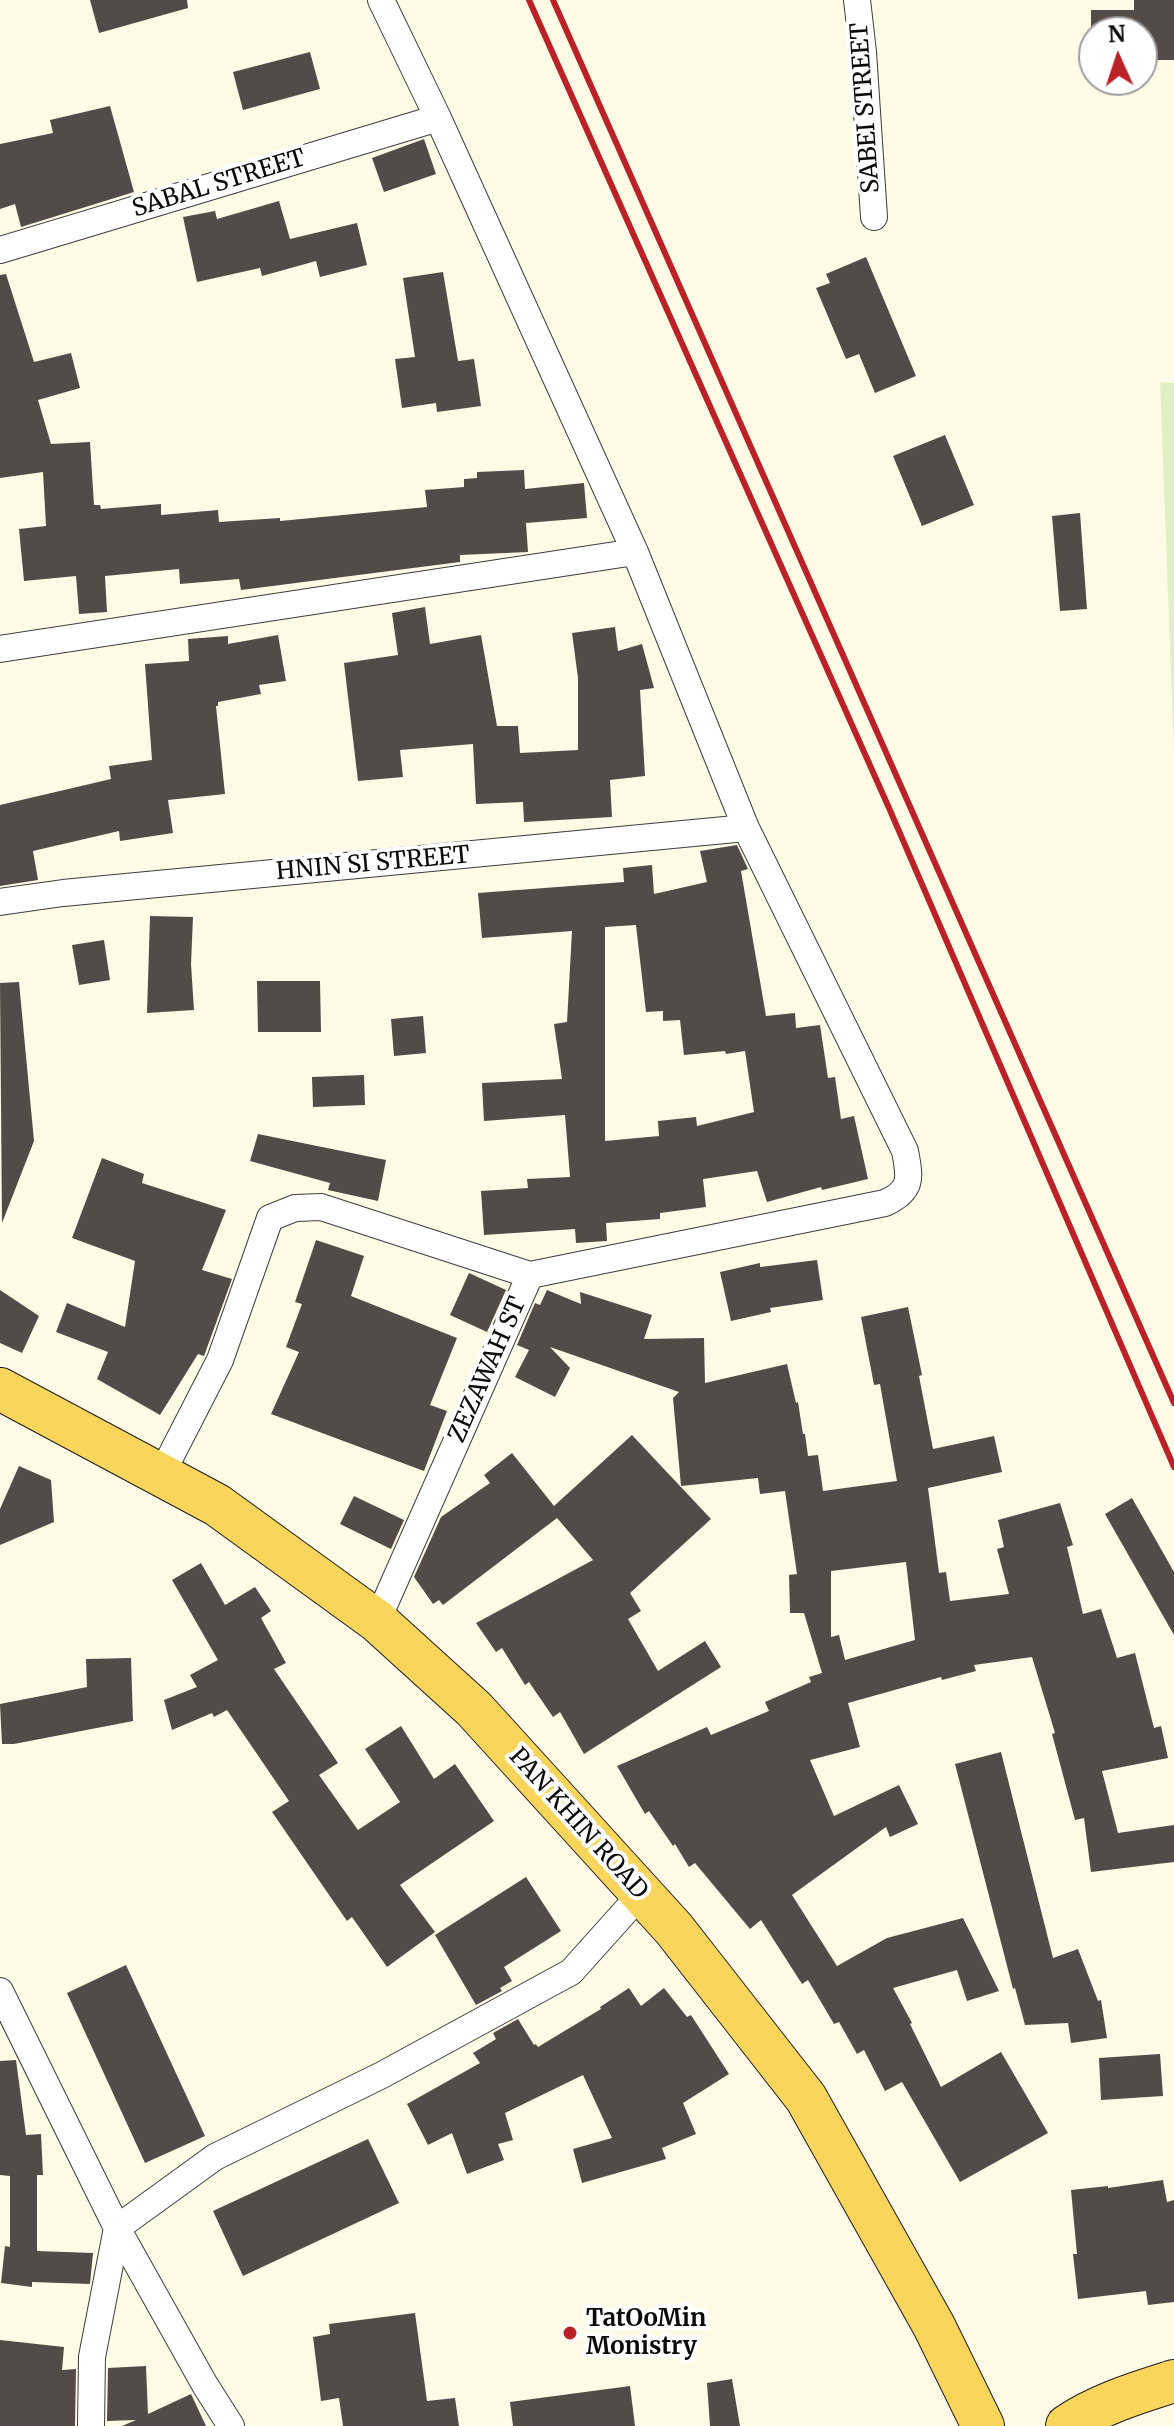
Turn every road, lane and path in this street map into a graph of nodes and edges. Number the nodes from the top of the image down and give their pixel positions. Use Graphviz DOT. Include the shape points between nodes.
graph roads {
  1 [pos="381,0"];
  2 [pos="857,0"];
  3 [pos="438,118"];
  4 [pos="874,217"];
  5 [pos="0,250"];
  6 [pos="635,552"];
  7 [pos="0,649"];
  8 [pos="746,828"];
  9 [pos="0,902"];
  10 [pos="530,1275"];
  11 [pos="0,1389"];
  12 [pos="161,1475"];
  13 [pos="377,1621"];
  14 [pos="641,1894"];
  15 [pos="0,1991"];
  16 [pos="117,2228"];
  17 [pos="1174,2381"];
  18 [pos="91,2426"];
  19 [pos="231,2426"];
  20 [pos="983,2426"];
  21 [pos="1067,2426"];
  1 -- 3 [label="street"];
  2 -- 4 [label="street, SABEI STREET"];
  3 -- 5 [label="street, SABAL STREET"];
  3 -- 6 [label="street"];
  6 -- 7 [label="street"];
  6 -- 8 [label="street"];
  8 -- 9 [label="street, HNIN SI STREET"];
  8 -- 10 [label="street, ZEZAWAH ST" via="905,1151 909,1183 902,1195 885,1203"];
  10 -- 12 [label="street" via="321,1207 295,1208 270,1218 220,1360"];
  10 -- 13 [label="street, ZEZAWAH ST"];
  11 -- 12 [label="main road, PAN KHIN ROAD"];
  12 -- 13 [label="main road, PAN KHIN ROAD" via="217,1505"];
  13 -- 14 [label="main road, PAN KHIN ROAD" via="474,1709"];
  14 -- 16 [label="street" via="571,1972 382,2075 215,2157"];
  14 -- 20 [label="main road, PAN KHIN ROAD" via="806,2098 934,2326"];
  15 -- 16 [label="street"];
  16 -- 18 [label="street" via="92,2357"];
  16 -- 19 [label="street"];
  17 -- 21 [label="main road"];
}
